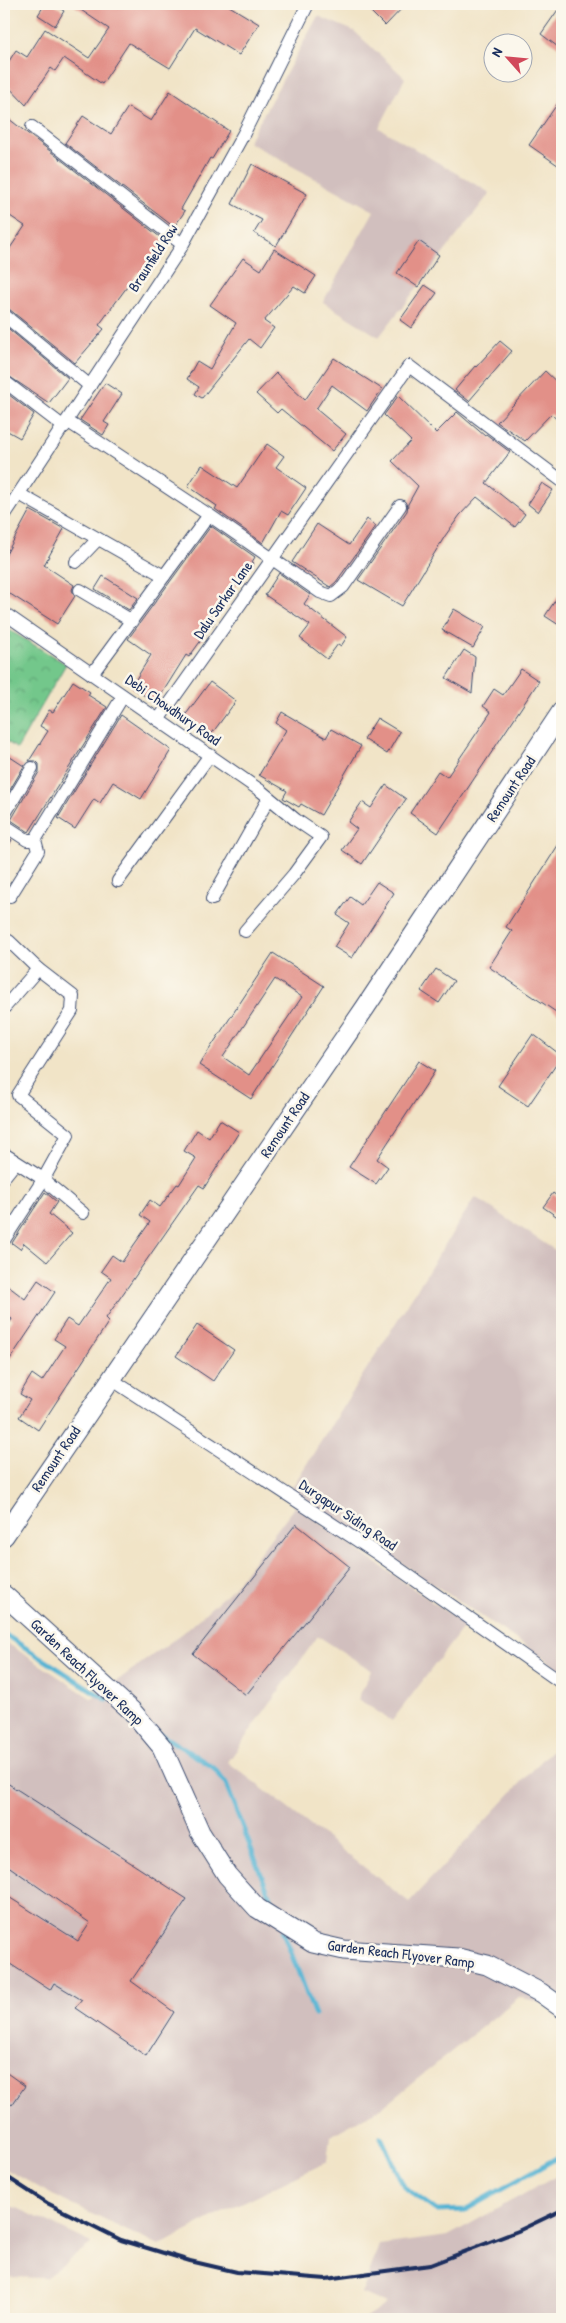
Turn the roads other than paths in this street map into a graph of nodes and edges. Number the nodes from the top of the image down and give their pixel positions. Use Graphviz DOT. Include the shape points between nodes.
graph roads {
  1 [pos="308,4"];
  2 [pos="32,127"];
  3 [pos="182,244"];
  4 [pos="4,316"];
  5 [pos="4,381"];
  6 [pos="90,386"];
  7 [pos="65,424"];
  8 [pos="562,480"];
  9 [pos="19,494"];
  10 [pos="400,506"];
  11 [pos="209,515"];
  12 [pos="4,516"];
  13 [pos="98,539"];
  14 [pos="273,558"];
  15 [pos="76,562"];
  16 [pos="164,576"];
  17 [pos="80,590"];
  18 [pos="4,613"];
  19 [pos="132,620"];
  20 [pos="92,674"];
  21 [pos="123,696"];
  22 [pos="562,711"];
  23 [pos="158,720"];
  24 [pos="210,755"];
  25 [pos="32,768"];
  26 [pos="269,798"];
  27 [pos="4,815"];
  28 [pos="4,825"];
  29 [pos="35,840"];
  30 [pos="118,881"];
  31 [pos="4,892"];
  32 [pos="212,899"];
  33 [pos="245,932"];
  34 [pos="9,941"];
  35 [pos="38,969"];
  36 [pos="4,1008"];
  37 [pos="4,1154"];
  38 [pos="16,1162"];
  39 [pos="4,1177"];
  40 [pos="43,1180"];
  41 [pos="83,1213"];
  42 [pos="4,1240"];
  43 [pos="111,1379"];
  44 [pos="4,1536"];
  45 [pos="7,1597"];
  46 [pos="562,1683"];
  47 [pos="562,2008"];
  1 -- 3 [label="street, Braunfield Row" via="248,124"];
  2 -- 3 [label="street"];
  3 -- 6 [label="street, Braunfield Row"];
  4 -- 6 [label="street"];
  5 -- 7 [label="street"];
  6 -- 7 [label="street, Braunfield Row"];
  7 -- 9 [label="street, Braunfield Row"];
  7 -- 11 [label="street"];
  8 -- 14 [label="street, Dalu Sarkar Lane" via="409,366"];
  9 -- 12 [label="street, Braunfield Row"];
  9 -- 13 [label="street"];
  10 -- 14 [label="street" via="348,581 331,596 320,592"];
  11 -- 14 [label="street"];
  11 -- 16 [label="street"];
  13 -- 15 [label="street"];
  13 -- 16 [label="street"];
  14 -- 23 [label="street, Dalu Sarkar Lane"];
  16 -- 19 [label="street"];
  17 -- 19 [label="street"];
  18 -- 20 [label="street, Debi Chowdhury Road"];
  19 -- 20 [label="street"];
  20 -- 21 [label="street, Debi Chowdhury Road"];
  21 -- 23 [label="street, Debi Chowdhury Road"];
  21 -- 29 [label="street"];
  22 -- 43 [label="street, Remount Road" via="365,1008"];
  23 -- 24 [label="street, Debi Chowdhury Road"];
  24 -- 26 [label="street, Debi Chowdhury Road"];
  24 -- 30 [label="street"];
  25 -- 27 [label="street"];
  26 -- 32 [label="street"];
  26 -- 33 [label="street, Debi Chowdhury Road" via="321,836"];
  28 -- 29 [label="street" via="28,840"];
  29 -- 31 [label="street" via="38,850 10,896"];
  34 -- 35 [label="street"];
  35 -- 36 [label="street"];
  35 -- 40 [label="street" via="73,996 72,1011 18,1095 68,1135"];
  37 -- 38 [label="street"];
  38 -- 39 [label="street"];
  38 -- 40 [label="street"];
  40 -- 41 [label="street"];
  40 -- 42 [label="street"];
  43 -- 44 [label="street, Remount Road"];
  43 -- 46 [label="street, Durgapur Siding Road" via="378,1554"];
  45 -- 47 [label="street, Garden Reach Flyover Ramp" via="132,1711 162,1747 200,1832 227,1875 257,1908 313,1943 344,1950 448,1958 487,1965 541,1993"];
}
